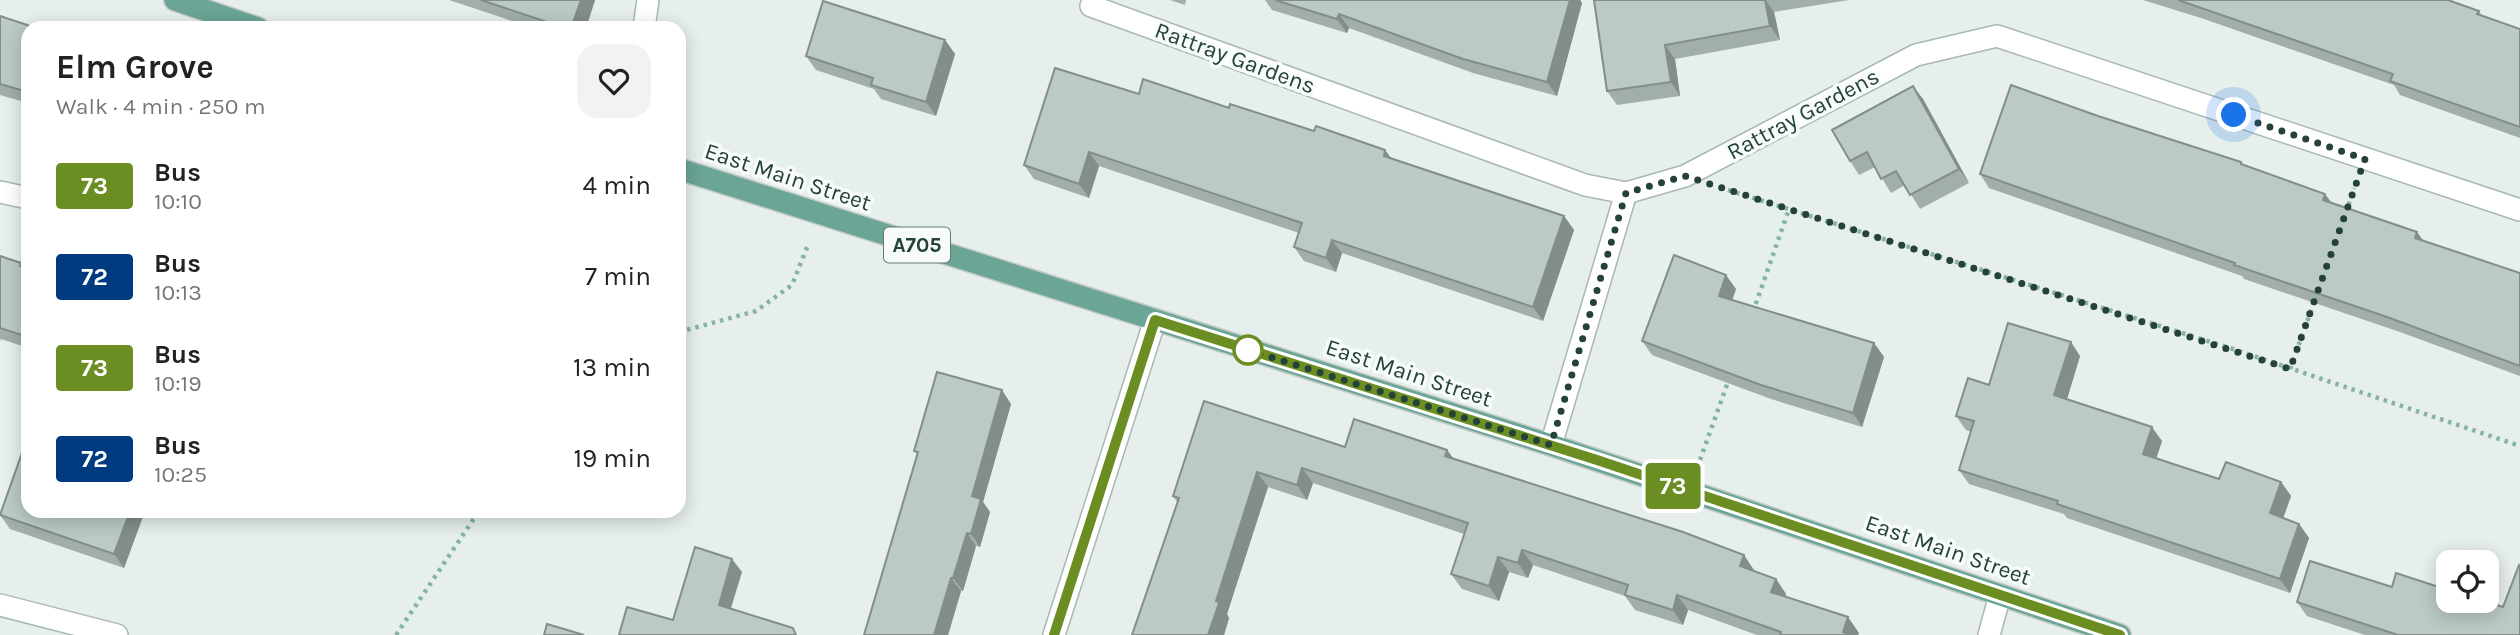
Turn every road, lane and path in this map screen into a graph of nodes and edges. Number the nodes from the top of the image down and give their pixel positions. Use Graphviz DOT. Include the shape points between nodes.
graph roads {
  1 [pos="175,0"];
  2 [pos="648,0"];
  3 [pos="1091,6"];
  4 [pos="237,21"];
  5 [pos="645,21"];
  6 [pos="2365,159"];
  7 [pos="686,171"];
  8 [pos="1685,176"];
  9 [pos="0,192"];
  10 [pos="1626,193"];
  11 [pos="21,196"];
  12 [pos="1789,209"];
  13 [pos="2520,210"];
  14 [pos="820,215"];
  15 [pos="2342,224"];
  16 [pos="2318,290"];
  17 [pos="1155,320"];
  18 [pos="1748,324"];
  19 [pos="686,330"];
  20 [pos="2290,369"];
  21 [pos="1730,375"];
  22 [pos="1551,445"];
  23 [pos="2520,446"];
  24 [pos="1689,491"];
  25 [pos="474,518"];
  26 [pos="2000,595"];
  27 [pos="0,605"];
  28 [pos="117,635"];
  29 [pos="396,635"];
  30 [pos="1054,635"];
  31 [pos="1989,635"];
  32 [pos="2120,635"];
  1 -- 4 [label="main road"];
  2 -- 5 [label="street"];
  3 -- 10 [label="street, Rattray Gardens" via="1585,185"];
  6 -- 8 [label="street, Rattray Gardens" via="1997,36 1916,55"];
  6 -- 13 [label="street, Rattray Gardens"];
  6 -- 15 [label="path"];
  7 -- 14 [label="main road, East Main Street / A705"];
  8 -- 10 [label="street, Rattray Gardens"];
  8 -- 12 [label="path"];
  9 -- 11 [label="street"];
  10 -- 22 [label="street"];
  12 -- 18 [label="path"];
  12 -- 20 [label="path"];
  14 -- 17 [label="main road, East Main Street / A705"];
  14 -- 19 [label="path" via="792,285 756,312"];
  16 -- 20 [label="path"];
  17 -- 22 [label="main road, East Main Street / A705"];
  17 -- 30 [label="street"];
  20 -- 23 [label="path"];
  21 -- 24 [label="path"];
  22 -- 24 [label="main road, East Main Street / A705"];
  24 -- 26 [label="main road, East Main Street / A705"];
  25 -- 29 [label="path"];
  26 -- 31 [label="street"];
  26 -- 32 [label="main road, East Main Street / A705"];
  27 -- 28 [label="street"];
}
